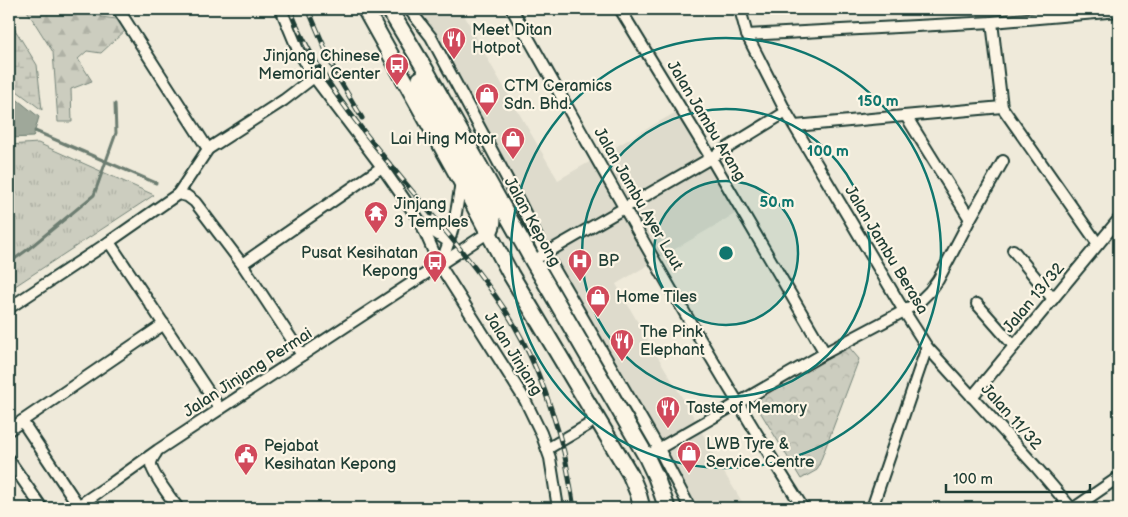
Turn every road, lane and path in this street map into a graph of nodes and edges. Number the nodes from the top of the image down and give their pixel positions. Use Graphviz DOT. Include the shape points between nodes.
graph roads {
  1 [pos="118,9"];
  2 [pos="281,9"];
  3 [pos="409,9"];
  4 [pos="512,9"];
  5 [pos="620,9"];
  6 [pos="740,9"];
  7 [pos="366,11"];
  8 [pos="390,11"];
  9 [pos="1119,11"];
  10 [pos="992,22"];
  11 [pos="747,35"];
  12 [pos="314,77"];
  13 [pos="1002,107"];
  14 [pos="786,112"];
  15 [pos="906,116"];
  16 [pos="795,126"];
  17 [pos="208,149"];
  18 [pos="711,158"];
  19 [pos="1003,162"];
  20 [pos="382,167"];
  21 [pos="461,181"];
  22 [pos="178,194"];
  23 [pos="625,208"];
  24 [pos="970,219"];
  25 [pos="1119,219"];
  26 [pos="421,223"];
  27 [pos="489,232"];
  28 [pos="109,242"];
  29 [pos="449,242"];
  30 [pos="1098,244"];
  31 [pos="1013,250"];
  32 [pos="539,257"];
  33 [pos="242,264"];
  34 [pos="439,264"];
  35 [pos="1053,299"];
  36 [pos="977,304"];
  37 [pos="9,308"];
  38 [pos="904,311"];
  39 [pos="164,324"];
  40 [pos="1014,346"];
  41 [pos="928,347"];
  42 [pos="825,353"];
  43 [pos="302,355"];
  44 [pos="972,396"];
  45 [pos="738,403"];
  46 [pos="220,409"];
  47 [pos="593,412"];
  48 [pos="22,421"];
  49 [pos="9,430"];
  50 [pos="659,448"];
  51 [pos="547,449"];
  52 [pos="158,450"];
  53 [pos="646,456"];
  54 [pos="9,460"];
  55 [pos="1119,477"];
  56 [pos="42,508"];
  57 [pos="78,508"];
  58 [pos="178,508"];
  59 [pos="558,508"];
  60 [pos="642,508"];
  61 [pos="667,508"];
  62 [pos="690,508"];
  63 [pos="804,508"];
  64 [pos="872,508"];
  65 [pos="1073,508"];
  1 -- 17 [label="street"];
  2 -- 12 [label="street, Jalan Jinjang" via="298,50"];
  3 -- 32 [label="street, Jalan Kepong" via="431,37 519,201"];
  4 -- 23 [label="street, Jalan Jambu Ayer Laut"];
  5 -- 18 [label="street, Jalan Jambu Arang"];
  6 -- 11 [label="street, Jalan Jambu Berasa"];
  7 -- 21 [label="main road"];
  8 -- 27 [label="main road" via="422,85 490,206 494,221"];
  8 -- 32 [label="main road, Jalan Kepong"];
  9 -- 10 [label="street"];
  10 -- 11 [label="street"];
  10 -- 13 [label="street"];
  11 -- 14 [label="street, Jalan Jambu Berasa"];
  12 -- 17 [label="street"];
  12 -- 20 [label="street, Jalan Jinjang"];
  13 -- 15 [label="street"];
  13 -- 30 [label="street"];
  14 -- 16 [label="street, Jalan Jambu Berasa"];
  14 -- 18 [label="street"];
  15 -- 16 [label="street"];
  15 -- 24 [label="street"];
  16 -- 38 [label="street, Jalan Jambu Berasa"];
  17 -- 22 [label="street"];
  18 -- 23 [label="street"];
  18 -- 42 [label="street, Jalan Jambu Arang"];
  19 -- 24 [label="street"];
  20 -- 26 [label="street, Jalan Jinjang"];
  20 -- 33 [label="street"];
  21 -- 27 [label="main road"];
  21 -- 29 [label="street"];
  22 -- 28 [label="street"];
  22 -- 33 [label="street" via="195,202"];
  23 -- 32 [label="street"];
  23 -- 45 [label="street, Jalan Jambu Ayer Laut"];
  24 -- 38 [label="street" via="938,280 921,300"];
  25 -- 30 [label="street, Jalan 13/32"];
  26 -- 29 [label="street, Jalan Jinjang"];
  26 -- 34 [label="street, Jalan Jinjang"];
  27 -- 34 [label="street, Jalan Jinjang Permai"];
  27 -- 47 [label="main road"];
  28 -- 37 [label="street"];
  28 -- 39 [label="street"];
  29 -- 34 [label="street"];
  30 -- 35 [label="street, Jalan 13/32"];
  31 -- 35 [label="street"];
  32 -- 50 [label="street, Jalan Kepong"];
  32 -- 53 [label="main road, Jalan Kepong"];
  33 -- 43 [label="street"];
  34 -- 43 [label="street, Jalan Jinjang Permai"];
  34 -- 51 [label="street, Jalan Jinjang" via="525,400"];
  35 -- 40 [label="street, Jalan 13/32"];
  36 -- 40 [label="street"];
  38 -- 41 [label="street, Jalan Jambu Berasa"];
  38 -- 42 [label="street"];
  39 -- 46 [label="street"];
  39 -- 48 [label="street"];
  40 -- 44 [label="street, Jalan 13/32"];
  41 -- 44 [label="street, Jalan 11/32"];
  41 -- 64 [label="street"];
  42 -- 45 [label="street"];
  43 -- 46 [label="street, Jalan Jinjang Permai"];
  44 -- 65 [label="street, Jalan 11/32"];
  45 -- 50 [label="street"];
  45 -- 63 [label="street, Jalan Jambu Ayer Laut"];
  46 -- 52 [label="street, Jalan Jinjang Permai"];
  47 -- 51 [label="street" via="593,420 588,425"];
  47 -- 60 [label="main road" via="630,474"];
  48 -- 49 [label="street"];
  48 -- 57 [label="street"];
  50 -- 53 [label="street"];
  50 -- 62 [label="street, Jalan Kepong"];
  51 -- 59 [label="street, Jalan Jinjang"];
  52 -- 57 [label="street, Jalan Jinjang Permai"];
  52 -- 58 [label="street" via="151,464"];
  53 -- 61 [label="main road, Jalan Kepong"];
  54 -- 56 [label="street"];
  55 -- 65 [label="street"];
}
